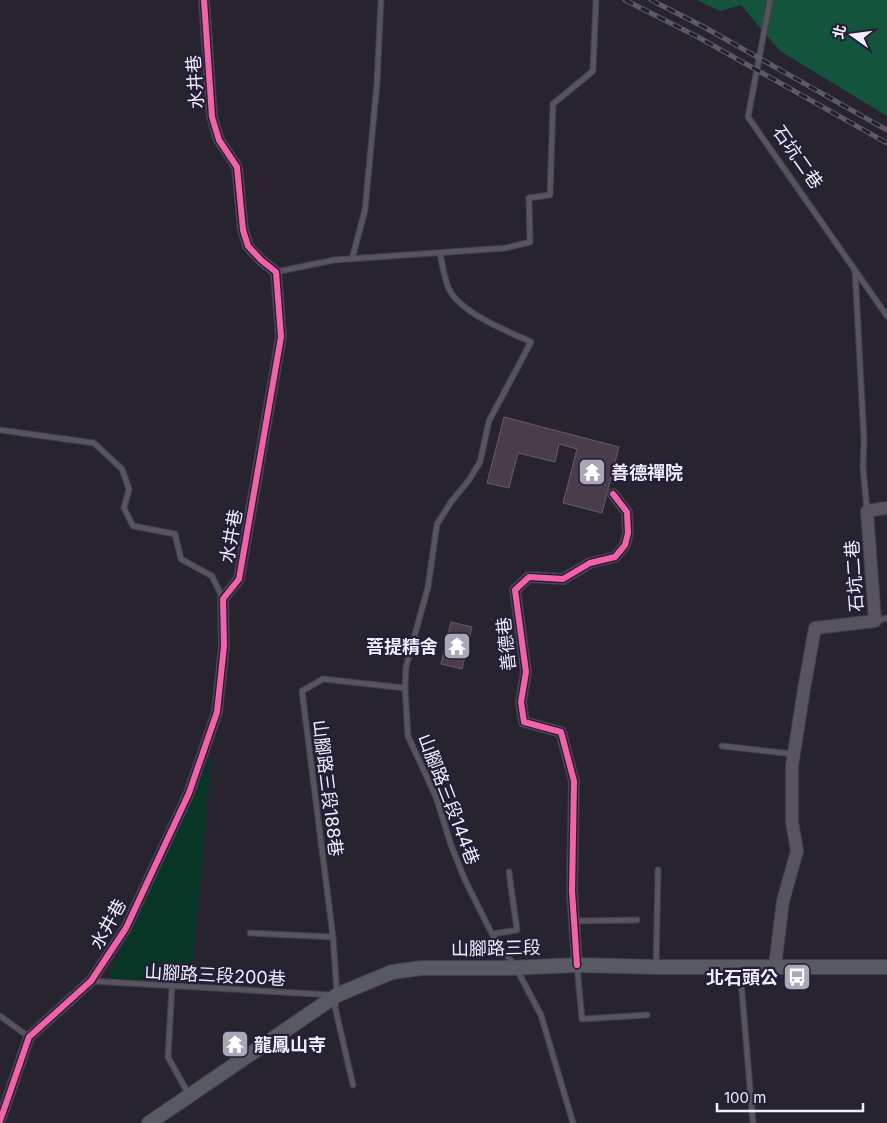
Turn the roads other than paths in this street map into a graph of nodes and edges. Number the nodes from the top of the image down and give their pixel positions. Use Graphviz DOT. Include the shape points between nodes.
graph roads {
  1 [pos="204,0"];
  2 [pos="381,0"];
  3 [pos="596,0"];
  4 [pos="770,0"];
  5 [pos="440,253"];
  6 [pos="352,259"];
  7 [pos="855,270"];
  8 [pos="276,272"];
  9 [pos="887,316"];
  10 [pos="0,430"];
  11 [pos="613,494"];
  12 [pos="887,508"];
  13 [pos="867,511"];
  14 [pos="223,599"];
  15 [pos="881,620"];
  16 [pos="405,688"];
  17 [pos="722,746"];
  18 [pos="794,754"];
  19 [pos="658,870"];
  20 [pos="509,872"];
  21 [pos="637,920"];
  22 [pos="574,921"];
  23 [pos="250,934"];
  24 [pos="492,934"];
  25 [pos="333,937"];
  26 [pos="577,965"];
  27 [pos="775,966"];
  28 [pos="656,967"];
  29 [pos="740,967"];
  30 [pos="887,967"];
  31 [pos="516,968"];
  32 [pos="91,982"];
  33 [pos="172,986"];
  34 [pos="337,995"];
  35 [pos="647,1015"];
  36 [pos="0,1016"];
  37 [pos="29,1037"];
  38 [pos="353,1085"];
  39 [pos="190,1095"];
  40 [pos="0,1121"];
  41 [pos="149,1123"];
  42 [pos="572,1123"];
  43 [pos="754,1123"];
  1 -- 8 [label="street, 水井巷" via="212,117 219,140 237,167 243,230 248,246"];
  2 -- 6 [label="lane" via="365,210"];
  3 -- 5 [label="lane" via="593,71 553,104 550,195 529,198 530,242 506,248"];
  4 -- 7 [label="lane, 石坑二巷" via="748,117"];
  5 -- 6 [label="lane"];
  5 -- 16 [label="lane, 山腳路三段144巷" via="448,288 460,305 531,342 489,421 480,462 437,524 428,587 406,667"];
  6 -- 8 [label="lane"];
  7 -- 9 [label="lane, 石坑二巷"];
  7 -- 13 [label="lane"];
  8 -- 14 [label="street, 水井巷" via="281,337 239,579"];
  10 -- 14 [label="lane, 水井巷" via="94,443 122,469 129,489 124,508 133,526 175,534 181,559 212,576"];
  11 -- 22 [label="street, 善德巷" via="627,512 628,533 625,545 615,557 590,563 562,579 529,577 515,590 526,672 521,702 524,722 561,732 574,781"];
  12 -- 13 [label="street"];
  13 -- 15 [label="street, 石坑二巷"];
  14 -- 32 [label="street, 水井巷" via="224,646 216,712 192,784 126,928"];
  15 -- 18 [label="street, 石坑二巷" via="815,628"];
  16 -- 24 [label="lane, 山腳路三段144巷" via="408,736 436,797 465,880"];
  16 -- 25 [label="lane, 山腳路三段188巷" via="324,679 302,691"];
  17 -- 18 [label="lane"];
  18 -- 27 [label="street, 石坑二巷" via="792,822 797,851 783,901"];
  19 -- 28 [label="lane"];
  20 -- 24 [label="lane" via="517,930"];
  21 -- 22 [label="lane"];
  22 -- 26 [label="street, 善德巷"];
  23 -- 25 [label="lane"];
  24 -- 31 [label="lane, 山腳路三段144巷"];
  25 -- 34 [label="lane, 山腳路三段188巷"];
  26 -- 28 [label="main road, 山腳路三段"];
  26 -- 31 [label="main road, 山腳路三段"];
  26 -- 35 [label="lane" via="582,1019"];
  27 -- 29 [label="main road, 山腳路三段"];
  27 -- 30 [label="main road, 山腳路三段"];
  28 -- 29 [label="main road, 山腳路三段"];
  29 -- 43 [label="lane"];
  31 -- 34 [label="main road, 山腳路三段" via="422,968 392,972"];
  31 -- 42 [label="lane, 山腳路三段144巷" via="541,1015"];
  32 -- 33 [label="lane, 山腳路三段200巷"];
  32 -- 37 [label="street, 水井巷"];
  33 -- 34 [label="lane, 山腳路三段200巷"];
  33 -- 39 [label="lane" via="168,1056"];
  34 -- 38 [label="lane, 山腳路三段188巷" via="335,1007"];
  34 -- 39 [label="main road, 山腳路三段"];
  36 -- 37 [label="lane"];
  37 -- 40 [label="street"];
  39 -- 41 [label="main road, 山腳路三段"];
}
